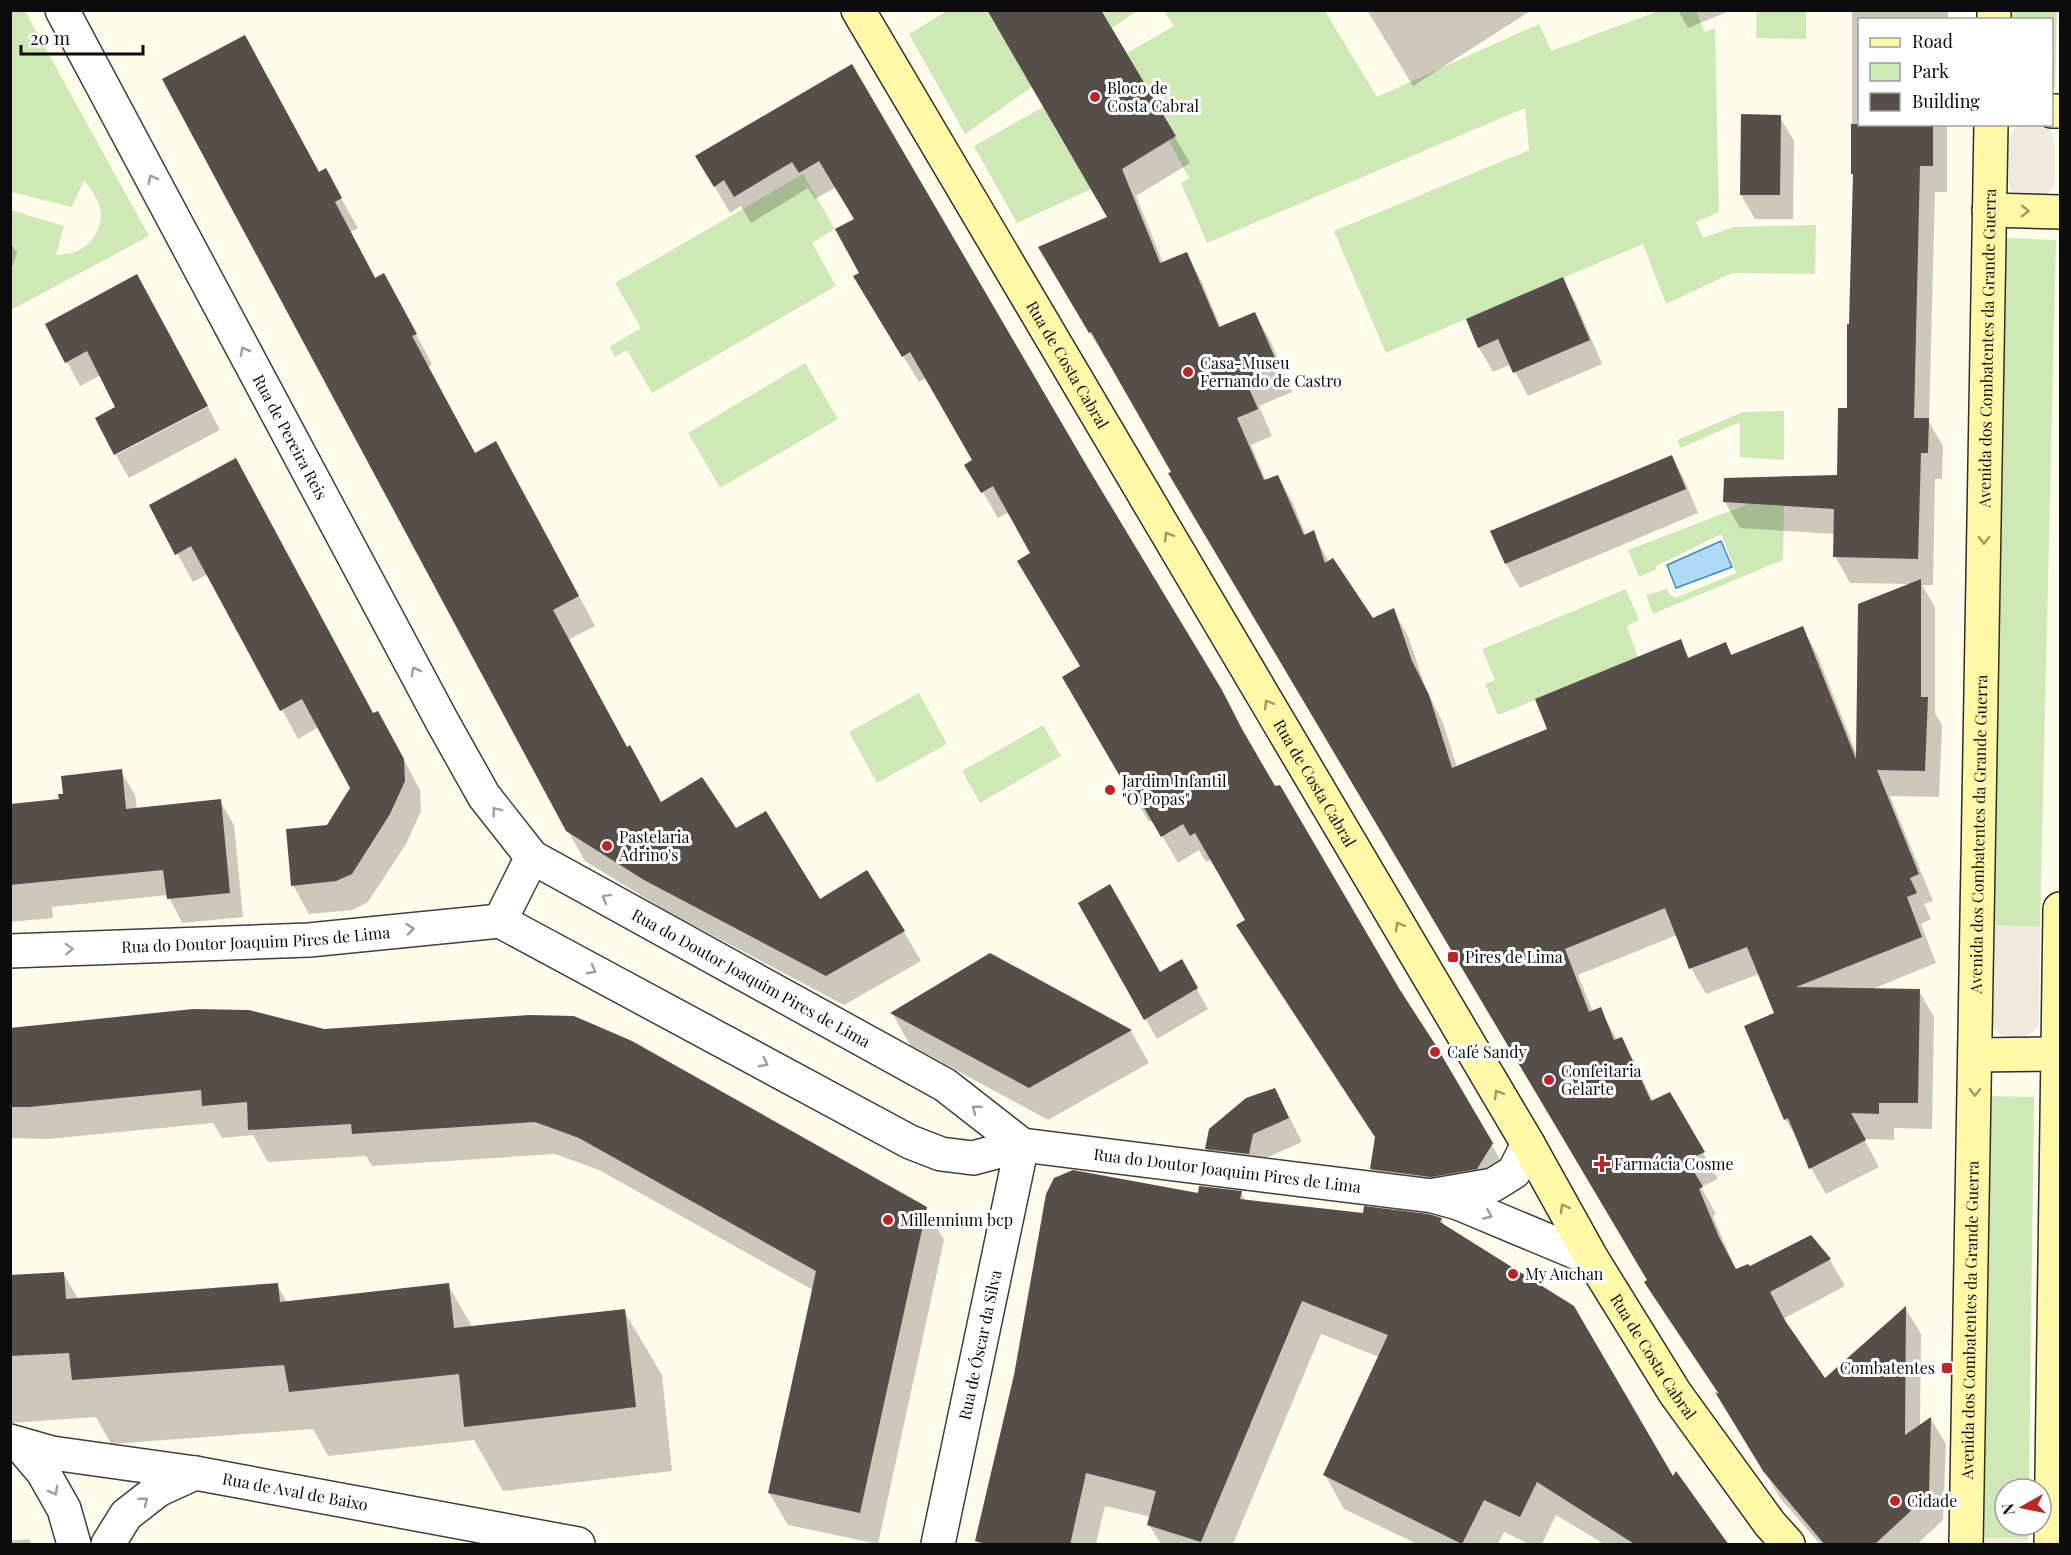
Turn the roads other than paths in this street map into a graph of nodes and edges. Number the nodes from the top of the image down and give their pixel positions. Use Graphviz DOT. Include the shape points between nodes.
graph roads {
  1 [pos="62,10"];
  2 [pos="858,10"];
  3 [pos="1991,126"];
  4 [pos="1989,210"];
  5 [pos="2061,212"];
  6 [pos="532,857"];
  7 [pos="2061,909"];
  8 [pos="500,921"];
  9 [pos="10,951"];
  10 [pos="1975,1055"];
  11 [pos="2059,1055"];
  12 [pos="1528,1144"];
  13 [pos="1022,1145"];
  14 [pos="1433,1196"];
  15 [pos="1592,1259"];
  16 [pos="15,1443"];
  17 [pos="195,1473"];
  18 [pos="1962,1541"];
  19 [pos="74,1545"];
  20 [pos="108,1545"];
  21 [pos="578,1545"];
  22 [pos="938,1545"];
  23 [pos="1788,1545"];
  24 [pos="2051,1545"];
  6 -- 1 [label="street, Rua de Pereira Reis, one-way" via="484,796 443,723"];
  12 -- 2 [label="main road, Rua de Costa Cabral, one-way"];
  3 -- 4 [label="main road, Avenida dos Combatentes da Grande Guerra"];
  4 -- 5 [label="main road, one-way"];
  4 -- 10 [label="main road, Avenida dos Combatentes da Grande Guerra, one-way"];
  6 -- 8 [label="street"];
  13 -- 6 [label="street, Rua do Doutor Joaquim Pires de Lima, one-way" via="945,1084"];
  7 -- 11 [label="main road"];
  9 -- 8 [label="street, Rua do Doutor Joaquim Pires de Lima, one-way" via="309,940"];
  8 -- 13 [label="street, Rua do Doutor Joaquim Pires de Lima, one-way" via="910,1142 942,1154 973,1158"];
  10 -- 11 [label="main road"];
  10 -- 18 [label="main road, Avenida dos Combatentes da Grande Guerra, one-way"];
  11 -- 24 [label="main road"];
  12 -- 14 [label="street, Rua do Doutor Joaquim Pires de Lima" via="1514,1172 1493,1185"];
  15 -- 12 [label="main road, Rua de Costa Cabral, one-way"];
  13 -- 14 [label="street, Rua do Doutor Joaquim Pires de Lima"];
  13 -- 22 [label="street, Rua de Óscar da Silva"];
  14 -- 15 [label="street, Rua do Doutor Joaquim Pires de Lima, one-way"];
  15 -- 23 [label="main road, Rua de Costa Cabral" via="1675,1393"];
  16 -- 17 [label="street, Rua de Aval de Baixo" via="52,1454"];
  16 -- 19 [label="street, one-way" via="43,1472 64,1509"];
  20 -- 17 [label="street, one-way" via="126,1515 158,1490"];
  17 -- 21 [label="street, Rua de Aval de Baixo"];
}
